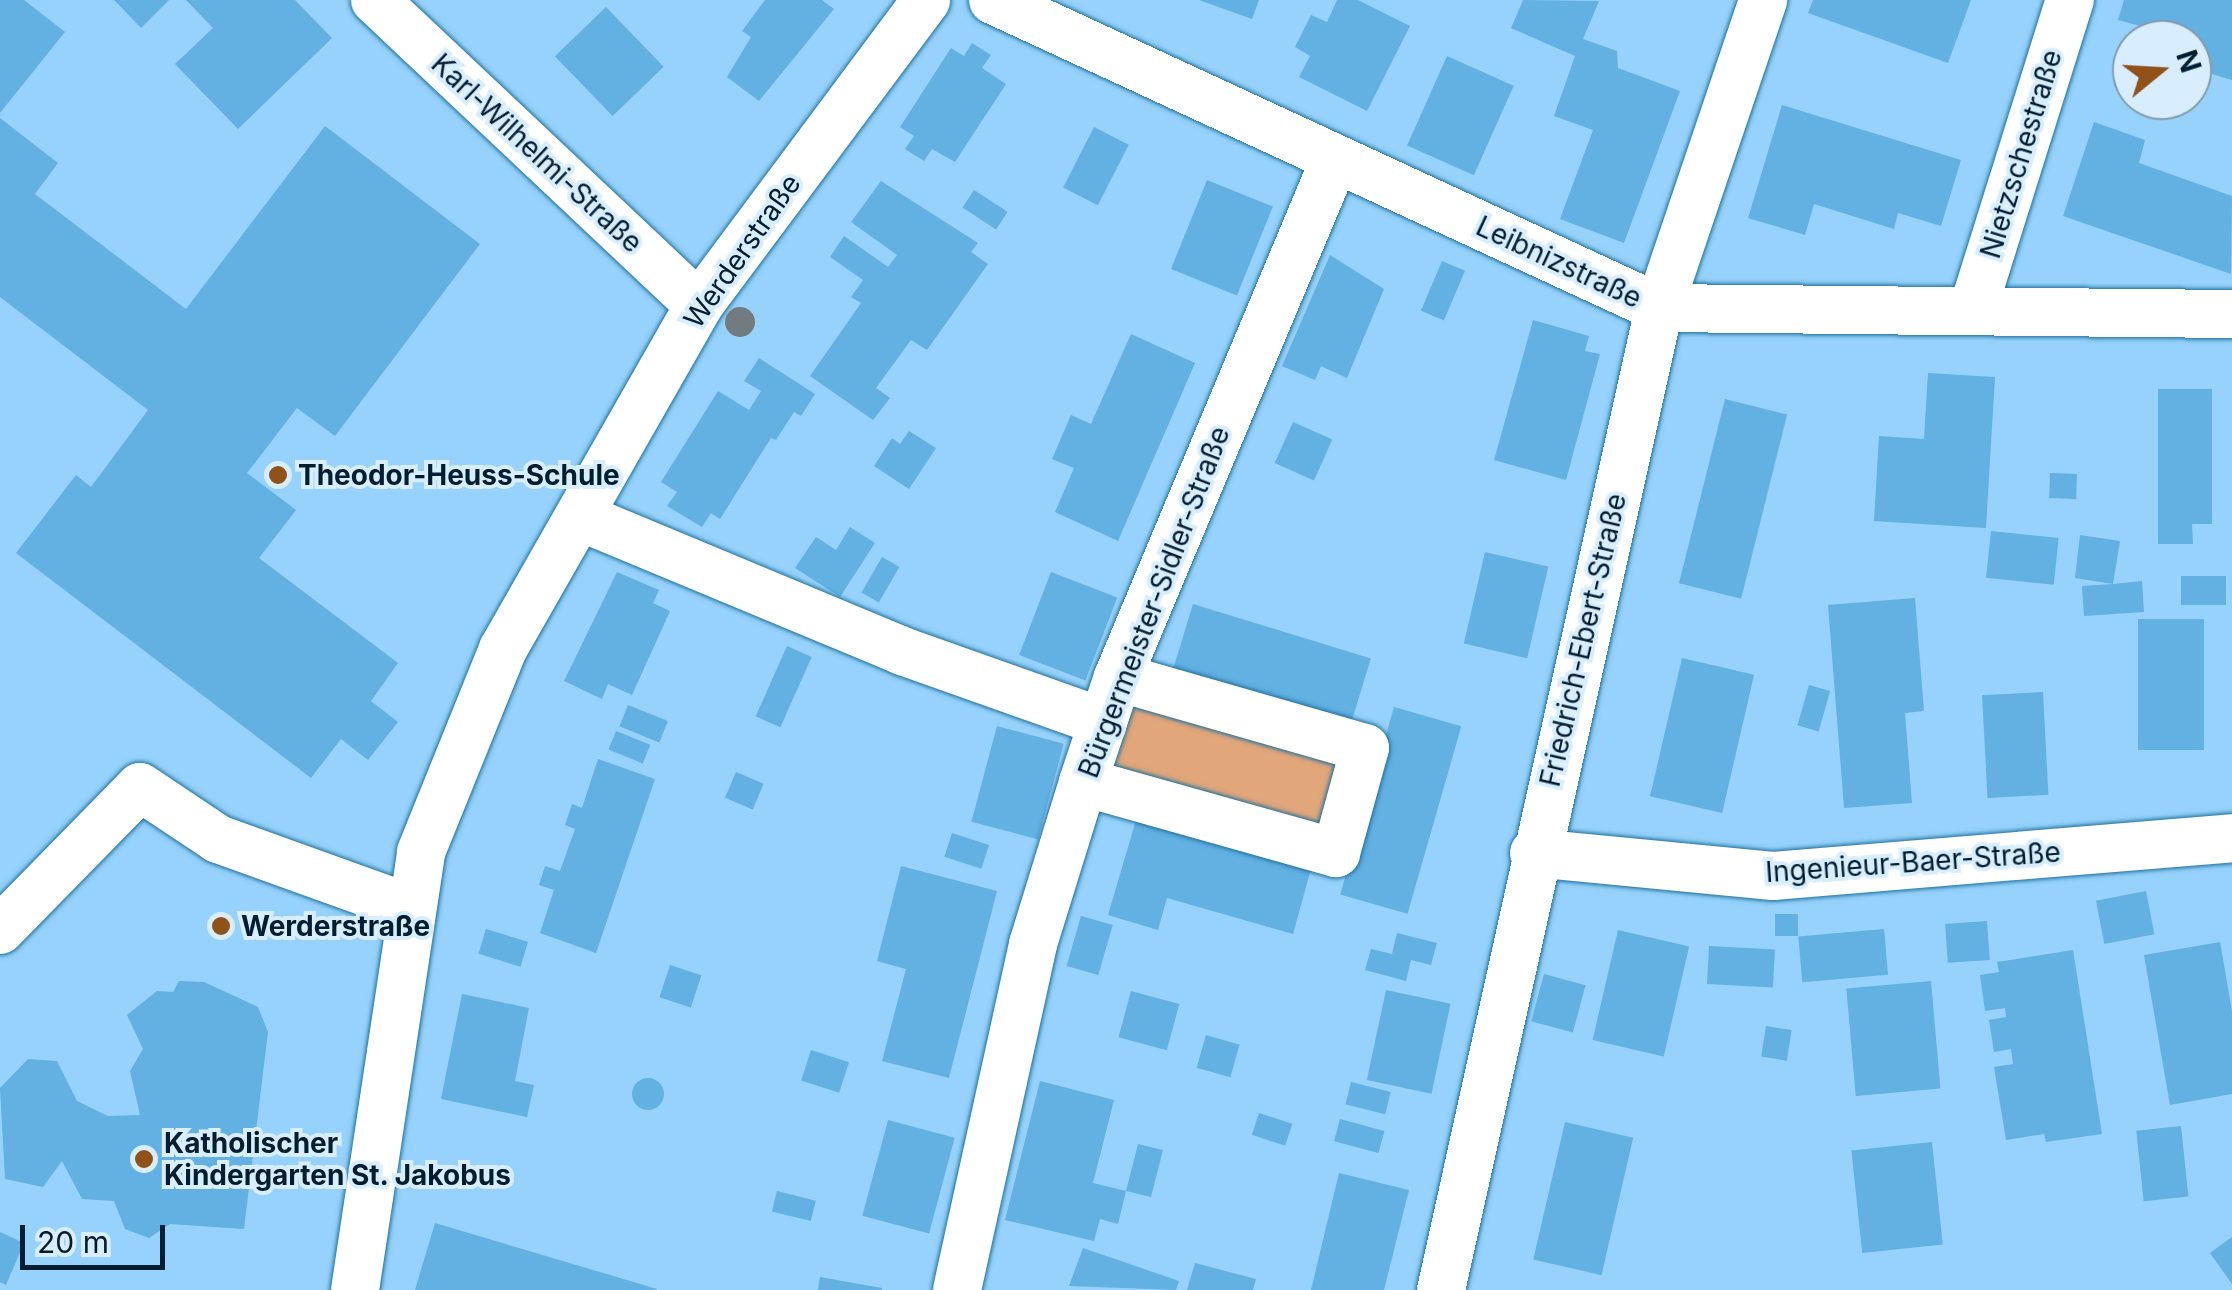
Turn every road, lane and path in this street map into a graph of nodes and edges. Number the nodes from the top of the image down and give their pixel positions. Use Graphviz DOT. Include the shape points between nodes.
graph roads {
  1 [pos="375,0"];
  2 [pos="926,0"];
  3 [pos="993,0"];
  4 [pos="1763,0"];
  5 [pos="2070,0"];
  6 [pos="1334,160"];
  7 [pos="699,305"];
  8 [pos="1659,308"];
  9 [pos="1973,309"];
  10 [pos="2232,314"];
  11 [pos="583,518"];
  12 [pos="1118,677"];
  13 [pos="1102,722"];
  14 [pos="1083,782"];
  15 [pos="2232,838"];
  16 [pos="1534,853"];
  17 [pos="412,909"];
  18 [pos="0,930"];
  19 [pos="355,1290"];
  20 [pos="957,1290"];
  21 [pos="1442,1290"];
  1 -- 7 [label="street, Karl-Wilhelmi-Straße"];
  2 -- 7 [label="street, Werderstraße"];
  3 -- 6 [label="street, Leibnizstraße"];
  4 -- 8 [label="street, Friedrich-Ebert-Straße"];
  5 -- 9 [label="street, Nietzschestraße"];
  6 -- 8 [label="street, Leibnizstraße"];
  6 -- 12 [label="street, Bürgermeister-Sidler-Straße"];
  7 -- 11 [label="street, Werderstraße"];
  8 -- 9 [label="street, Leibnizstraße"];
  8 -- 16 [label="street, Friedrich-Ebert-Straße"];
  9 -- 10 [label="street, Leibnizstraße"];
  11 -- 13 [label="street" via="902,651"];
  11 -- 17 [label="street, Werderstraße" via="503,650 422,852"];
  12 -- 13 [label="street, Bürgermeister-Sidler-Straße"];
  12 -- 14 [label="street" via="1365,748 1336,853"];
  13 -- 14 [label="street, Bürgermeister-Sidler-Straße"];
  14 -- 20 [label="street, Bürgermeister-Sidler-Straße" via="1033,944"];
  15 -- 16 [label="street, Ingenieur-Baer-Straße" via="1774,876"];
  16 -- 21 [label="street, Friedrich-Ebert-Straße"];
  17 -- 18 [label="street" via="218,839 140,787"];
  17 -- 19 [label="street, Werderstraße"];
}
